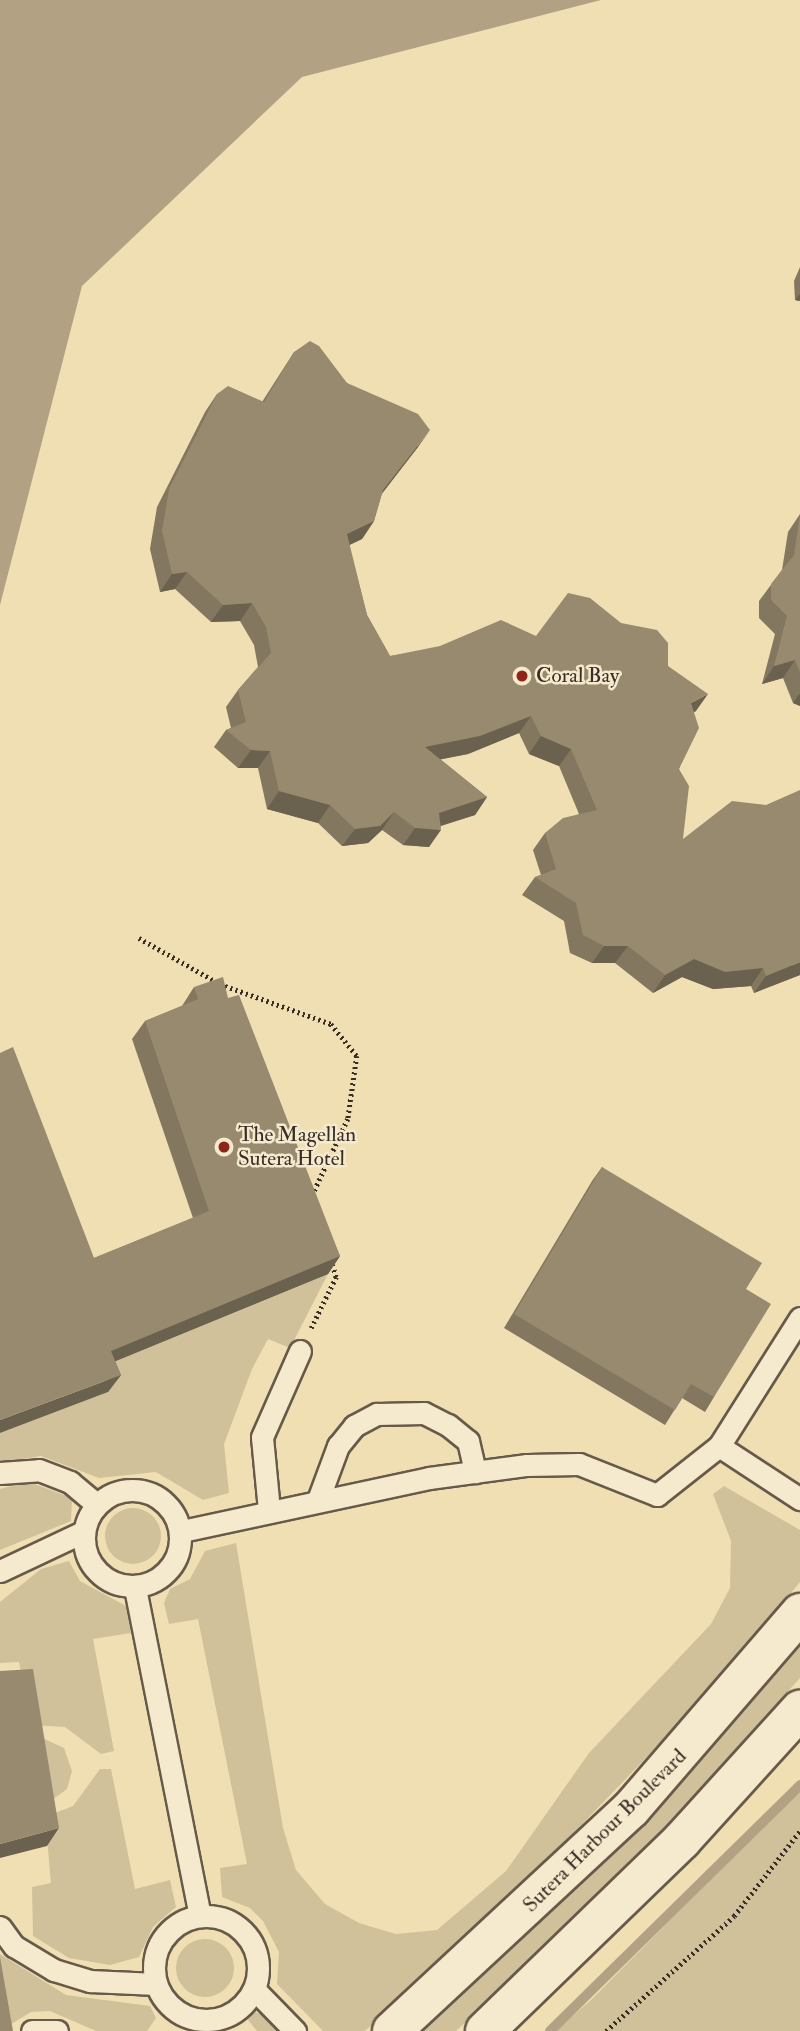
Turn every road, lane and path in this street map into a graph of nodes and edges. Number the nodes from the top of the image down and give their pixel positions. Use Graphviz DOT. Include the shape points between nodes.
graph roads {
  1 [pos="139,938"];
  2 [pos="311,1198"];
  3 [pos="327,1251"];
  4 [pos="800,1318"];
  5 [pos="300,1351"];
  6 [pos="719,1446"];
  7 [pos="475,1472"];
  8 [pos="0,1474"];
  9 [pos="800,1499"];
  10 [pos="318,1500"];
  11 [pos="96,1504"];
  12 [pos="269,1510"];
  13 [pos="181,1531"];
  14 [pos="83,1532"];
  15 [pos="0,1571"];
  16 [pos="135,1588"];
  17 [pos="800,1613"];
  18 [pos="800,1710"];
  19 [pos="800,1830"];
  20 [pos="200,1915"];
  21 [pos="0,1927"];
  22 [pos="156,1984"];
  23 [pos="254,1989"];
  24 [pos="234,2023"];
  25 [pos="183,2024"];
  26 [pos="32,2031"];
  27 [pos="57,2031"];
  28 [pos="295,2031"];
  29 [pos="392,2031"];
  30 [pos="485,2031"];
  31 [pos="606,2031"];
  1 -- 2 [label="path" via="220,984 331,1024 358,1056 348,1119"];
  3 -- 5 [label="path" via="336,1277"];
  4 -- 6 [label="lane"];
  5 -- 12 [label="lane" via="262,1437"];
  6 -- 7 [label="lane" via="657,1495 579,1464"];
  6 -- 9 [label="lane"];
  7 -- 10 [label="lane"];
  7 -- 10 [label="lane" via="468,1441 448,1425 424,1413 377,1414 354,1426 338,1446"];
  8 -- 11 [label="lane" via="39,1470 71,1482"];
  10 -- 12 [label="lane"];
  11 -- 13 [label="lane" via="119,1490 147,1491 170,1506"];
  11 -- 14 [label="lane"];
  12 -- 13 [label="lane"];
  13 -- 16 [label="lane" via="178,1558 161,1579"];
  14 -- 15 [label="lane"];
  14 -- 16 [label="lane" via="88,1560 107,1581"];
  16 -- 20 [label="lane"];
  17 -- 29 [label="street, Sutera Harbour Boulevard" via="631,1808"];
  18 -- 30 [label="street" via="682,1840"];
  19 -- 31 [label="path" via="734,1916"];
  20 -- 22 [label="lane" via="161,1939"];
  20 -- 23 [label="lane" via="243,1931 258,1958"];
  21 -- 22 [label="lane" via="14,1945 54,1970 90,1981"];
  22 -- 25 [label="lane"];
  23 -- 24 [label="lane"];
  23 -- 28 [label="lane"];
  24 -- 25 [label="lane"];
  26 -- 27 [label="lane"];
}
